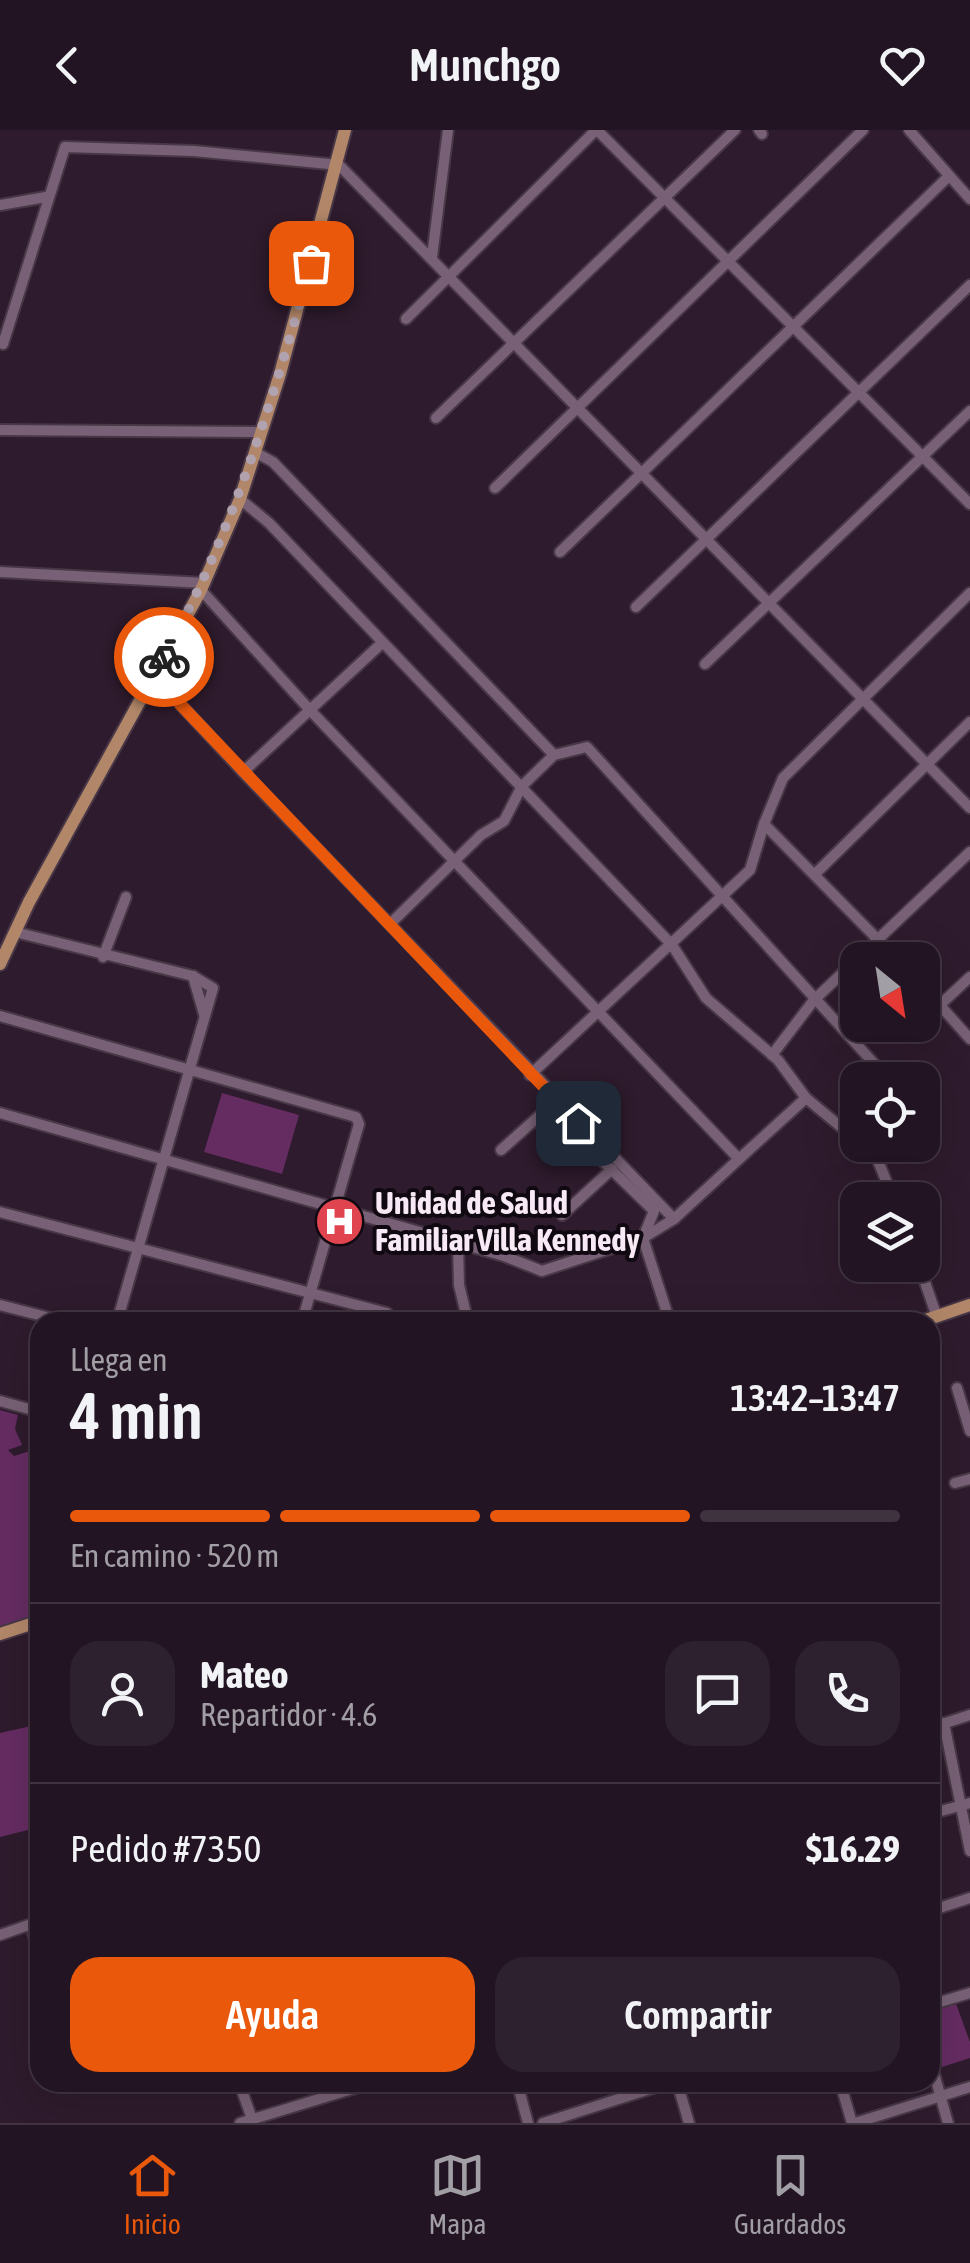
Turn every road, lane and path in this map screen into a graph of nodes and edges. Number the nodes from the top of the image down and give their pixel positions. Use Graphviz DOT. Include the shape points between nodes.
graph roads {
  1 [pos="345,130"];
  2 [pos="448,130"];
  3 [pos="597,130"];
  4 [pos="735,130"];
  5 [pos="863,130"];
  6 [pos="911,131"];
  7 [pos="339,164"];
  8 [pos="949,176"];
  9 [pos="665,196"];
  10 [pos="46,197"];
  11 [pos="970,198"];
  12 [pos="0,205"];
  13 [pos="432,257"];
  14 [pos="728,260"];
  15 [pos="450,275"];
  16 [pos="970,285"];
  17 [pos="406,319"];
  18 [pos="792,326"];
  19 [pos="514,340"];
  20 [pos="1,347"];
  21 [pos="857,392"];
  22 [pos="578,408"];
  23 [pos="970,411"];
  24 [pos="436,418"];
  25 [pos="0,430"];
  26 [pos="262,432"];
  27 [pos="255,452"];
  28 [pos="922,456"];
  29 [pos="642,473"];
  30 [pos="495,488"];
  31 [pos="240,499"];
  32 [pos="970,504"];
  33 [pos="707,540"];
  34 [pos="560,552"];
  35 [pos="0,572"];
  36 [pos="202,586"];
  37 [pos="970,594"];
  38 [pos="772,604"];
  39 [pos="636,607"];
  40 [pos="382,643"];
  41 [pos="705,664"];
  42 [pos="158,667"];
  43 [pos="863,698"];
  44 [pos="309,709"];
  45 [pos="970,722"];
  46 [pos="554,755"];
  47 [pos="928,764"];
  48 [pos="243,772"];
  49 [pos="522,786"];
  50 [pos="970,808"];
  51 [pos="764,824"];
  52 [pos="970,852"];
  53 [pos="454,862"];
  54 [pos="816,874"];
  55 [pos="126,897"];
  56 [pos="720,898"];
  57 [pos="392,922"];
  58 [pos="15,932"];
  59 [pos="878,940"];
  60 [pos="672,944"];
  61 [pos="103,956"];
  62 [pos="0,964"];
  63 [pos="193,976"];
  64 [pos="970,976"];
  65 [pos="814,1000"];
  66 [pos="941,1004"];
  67 [pos="600,1012"];
  68 [pos="204,1014"];
  69 [pos="0,1016"];
  70 [pos="970,1039"];
  71 [pos="772,1054"];
  72 [pos="872,1062"];
  73 [pos="187,1072"];
  74 [pos="530,1074"];
  75 [pos="806,1098"];
  76 [pos="0,1113"];
  77 [pos="840,1127"];
  78 [pos="501,1150"];
  79 [pos="740,1158"];
  80 [pos="162,1160"];
  81 [pos="612,1170"];
  82 [pos="333,1209"];
  83 [pos="0,1212"];
  84 [pos="562,1216"];
  85 [pos="674,1219"];
  86 [pos="643,1238"];
  87 [pos="458,1244"];
  88 [pos="136,1249"];
  89 [pos="925,1282"];
  90 [pos="312,1294"];
  91 [pos="0,1305"];
  92 [pos="970,1305"];
  93 [pos="119,1312"];
  94 [pos="306,1312"];
  95 [pos="387,1312"];
  96 [pos="466,1312"];
  97 [pos="667,1312"];
  98 [pos="935,1312"];
  99 [pos="30,1313"];
  100 [pos="940,1316"];
  101 [pos="957,1388"];
  102 [pos="0,1402"];
  103 [pos="30,1410"];
  104 [pos="970,1431"];
  105 [pos="970,1480"];
  106 [pos="955,1484"];
  107 [pos="30,1624"];
  108 [pos="0,1634"];
  109 [pos="970,1715"];
  110 [pos="944,1723"];
  111 [pos="940,1724"];
  112 [pos="965,1805"];
  113 [pos="940,1811"];
  114 [pos="970,1851"];
  115 [pos="970,1898"];
  116 [pos="940,1908"];
  117 [pos="30,1924"];
  118 [pos="0,1935"];
  119 [pos="970,1993"];
  120 [pos="940,2003"];
  121 [pos="970,2087"];
  122 [pos="241,2092"];
  123 [pos="342,2092"];
  124 [pos="520,2092"];
  125 [pos="642,2092"];
  126 [pos="677,2092"];
  127 [pos="843,2092"];
  128 [pos="940,2092"];
  129 [pos="941,2096"];
  130 [pos="290,2108"];
  131 [pos="246,2121"];
  132 [pos="296,2123"];
  133 [pos="528,2123"];
  134 [pos="542,2123"];
  135 [pos="688,2123"];
  136 [pos="854,2123"];
  137 [pos="948,2123"];
  1 -- 7 [label="main road"];
  2 -- 13 [label="street"];
  3 -- 9 [label="street"];
  3 -- 15 [label="street"];
  4 -- 9 [label="street"];
  5 -- 14 [label="street"];
  6 -- 8 [label="street"];
  7 -- 10 [label="street" via="68,146"];
  7 -- 13 [label="street"];
  7 -- 26 [label="main road"];
  8 -- 11 [label="street"];
  8 -- 18 [label="street"];
  9 -- 14 [label="street"];
  9 -- 19 [label="street"];
  10 -- 12 [label="street"];
  10 -- 20 [label="street"];
  13 -- 15 [label="street"];
  14 -- 18 [label="street"];
  14 -- 22 [label="street"];
  15 -- 17 [label="street"];
  15 -- 19 [label="street"];
  16 -- 21 [label="street"];
  18 -- 21 [label="street"];
  18 -- 29 [label="street"];
  19 -- 22 [label="street"];
  19 -- 24 [label="street"];
  21 -- 28 [label="street"];
  21 -- 33 [label="street"];
  22 -- 29 [label="street"];
  22 -- 30 [label="street"];
  23 -- 28 [label="street"];
  25 -- 26 [label="street"];
  26 -- 27 [label="main road"];
  27 -- 31 [label="main road"];
  27 -- 46 [label="street" via="273,462"];
  28 -- 32 [label="street"];
  28 -- 38 [label="street"];
  29 -- 33 [label="street"];
  29 -- 34 [label="street"];
  31 -- 36 [label="main road"];
  31 -- 40 [label="street"];
  33 -- 38 [label="street"];
  33 -- 39 [label="street"];
  35 -- 36 [label="street"];
  36 -- 42 [label="main road"];
  36 -- 44 [label="street"];
  37 -- 43 [label="street"];
  38 -- 41 [label="street"];
  38 -- 43 [label="street"];
  40 -- 44 [label="street"];
  40 -- 49 [label="street"];
  42 -- 48 [label="street" via="180,704"];
  42 -- 58 [label="main road"];
  43 -- 47 [label="street"];
  43 -- 51 [label="street" via="782,778"];
  44 -- 48 [label="street"];
  44 -- 53 [label="street"];
  45 -- 47 [label="street"];
  46 -- 49 [label="street"];
  46 -- 56 [label="street" via="588,747"];
  47 -- 50 [label="street"];
  47 -- 54 [label="street"];
  48 -- 57 [label="street"];
  49 -- 53 [label="street" via="504,821"];
  49 -- 60 [label="street"];
  51 -- 54 [label="street"];
  51 -- 56 [label="street" via="750,870"];
  52 -- 59 [label="street"];
  53 -- 57 [label="street"];
  53 -- 67 [label="street"];
  54 -- 59 [label="street"];
  55 -- 61 [label="street"];
  56 -- 60 [label="street"];
  56 -- 65 [label="street"];
  57 -- 74 [label="street"];
  58 -- 61 [label="street"];
  58 -- 62 [label="main road"];
  59 -- 65 [label="street"];
  60 -- 67 [label="street"];
  60 -- 71 [label="street" via="706,998"];
  61 -- 63 [label="street"];
  63 -- 68 [label="street"];
  63 -- 68 [label="street" via="212,988"];
  64 -- 66 [label="street"];
  65 -- 71 [label="street"];
  65 -- 72 [label="street"];
  66 -- 70 [label="street"];
  67 -- 74 [label="street"];
  67 -- 79 [label="street"];
  68 -- 73 [label="street"];
  69 -- 73 [label="street"];
  71 -- 75 [label="street"];
  73 -- 80 [label="street"];
  73 -- 82 [label="street" via="356,1118"];
  74 -- 85 [label="street"];
  75 -- 77 [label="street"];
  75 -- 79 [label="street"];
  76 -- 80 [label="street"];
  78 -- 81 [label="street" via="551,1108"];
  79 -- 85 [label="street"];
  80 -- 82 [label="street"];
  80 -- 88 [label="street"];
  81 -- 84 [label="street"];
  81 -- 86 [label="street" via="655,1214"];
  82 -- 87 [label="street"];
  82 -- 90 [label="street"];
  83 -- 88 [label="street"];
  85 -- 86 [label="street"];
  86 -- 87 [label="street" via="542,1272"];
  86 -- 97 [label="street"];
  87 -- 96 [label="street"];
  88 -- 90 [label="street"];
  88 -- 93 [label="street"];
  89 -- 98 [label="street"];
  90 -- 94 [label="street"];
  90 -- 95 [label="street"];
  91 -- 99 [label="street"];
  92 -- 100 [label="main road"];
  101 -- 104 [label="street"];
  102 -- 103 [label="street"];
  105 -- 106 [label="street"];
  107 -- 108 [label="main road"];
  109 -- 110 [label="street"];
  110 -- 111 [label="street"];
  110 -- 112 [label="street"];
  112 -- 113 [label="street"];
  112 -- 114 [label="street"];
  115 -- 116 [label="street"];
  117 -- 118 [label="street"];
  119 -- 120 [label="street"];
  121 -- 129 [label="street"];
  122 -- 131 [label="street"];
  123 -- 130 [label="street"];
  124 -- 133 [label="street"];
  125 -- 134 [label="street"];
  126 -- 135 [label="street"];
  127 -- 136 [label="street"];
  128 -- 129 [label="street"];
  129 -- 136 [label="street"];
  129 -- 137 [label="street"];
  130 -- 131 [label="street"];
  130 -- 132 [label="street"];
}
